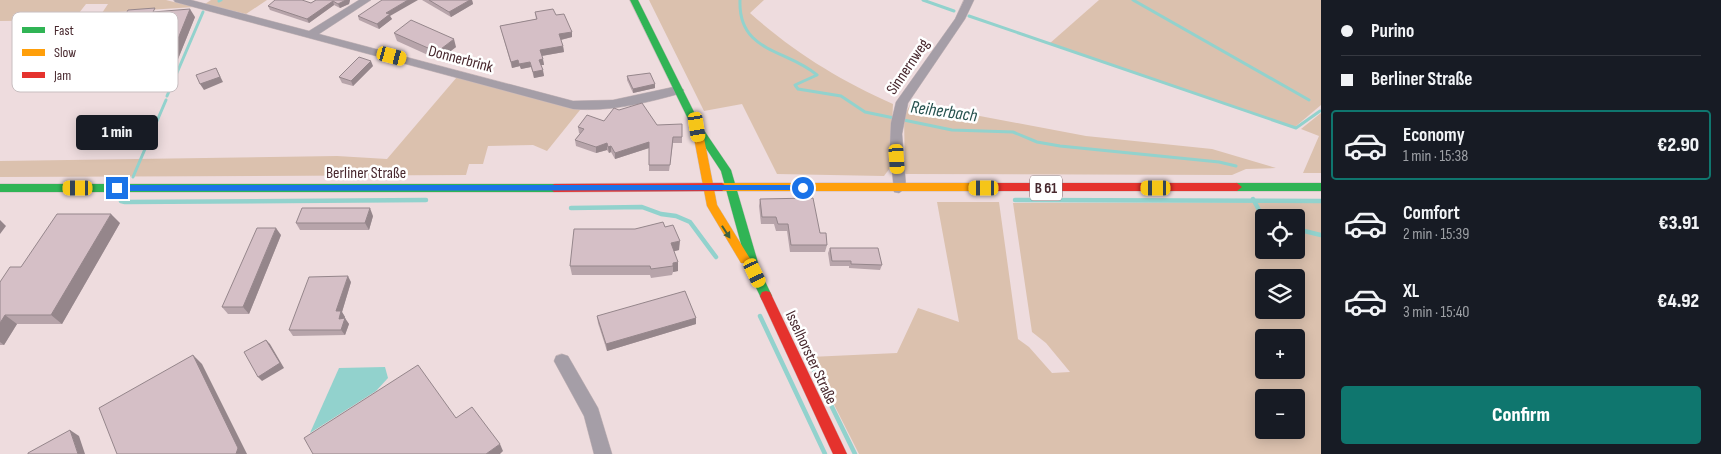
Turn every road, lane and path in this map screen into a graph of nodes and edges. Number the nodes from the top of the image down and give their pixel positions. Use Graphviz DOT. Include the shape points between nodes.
graph roads {
  1 [pos="179,0"];
  2 [pos="366,0"];
  3 [pos="634,0"];
  4 [pos="969,0"];
  5 [pos="311,34"];
  6 [pos="678,90"];
  7 [pos="697,127"];
  8 [pos="707,187"];
  9 [pos="731,187"];
  10 [pos="1321,187"];
  11 [pos="0,188"];
  12 [pos="899,188"];
  13 [pos="755,273"];
  14 [pos="562,361"];
  15 [pos="603,454"];
  16 [pos="840,454"];
  1 -- 5 [label="street, Donnerbrink"];
  2 -- 5 [label="street"];
  3 -- 6 [label="main road, Isselhorster Straße"];
  4 -- 12 [label="street, Sinnernweg" via="960,19 902,102 896,147"];
  5 -- 6 [label="street, Donnerbrink" via="573,105 608,106"];
  6 -- 7 [label="main road, Isselhorster Straße"];
  7 -- 8 [label="main road, Isselhorster Straße"];
  7 -- 9 [label="main road, Isselhorster Straße" via="726,170"];
  8 -- 9 [label="main road, Berliner Straße / B 61"];
  8 -- 11 [label="main road, Berliner Straße / B 61"];
  8 -- 13 [label="main road, Isselhorster Straße, one-way" via="723,228"];
  9 -- 12 [label="main road, B 61"];
  9 -- 13 [label="main road, Isselhorster Straße"];
  10 -- 12 [label="main road, B 61"];
  13 -- 16 [label="main road, Isselhorster Straße"];
  14 -- 15 [label="street" via="592,414"];
}
